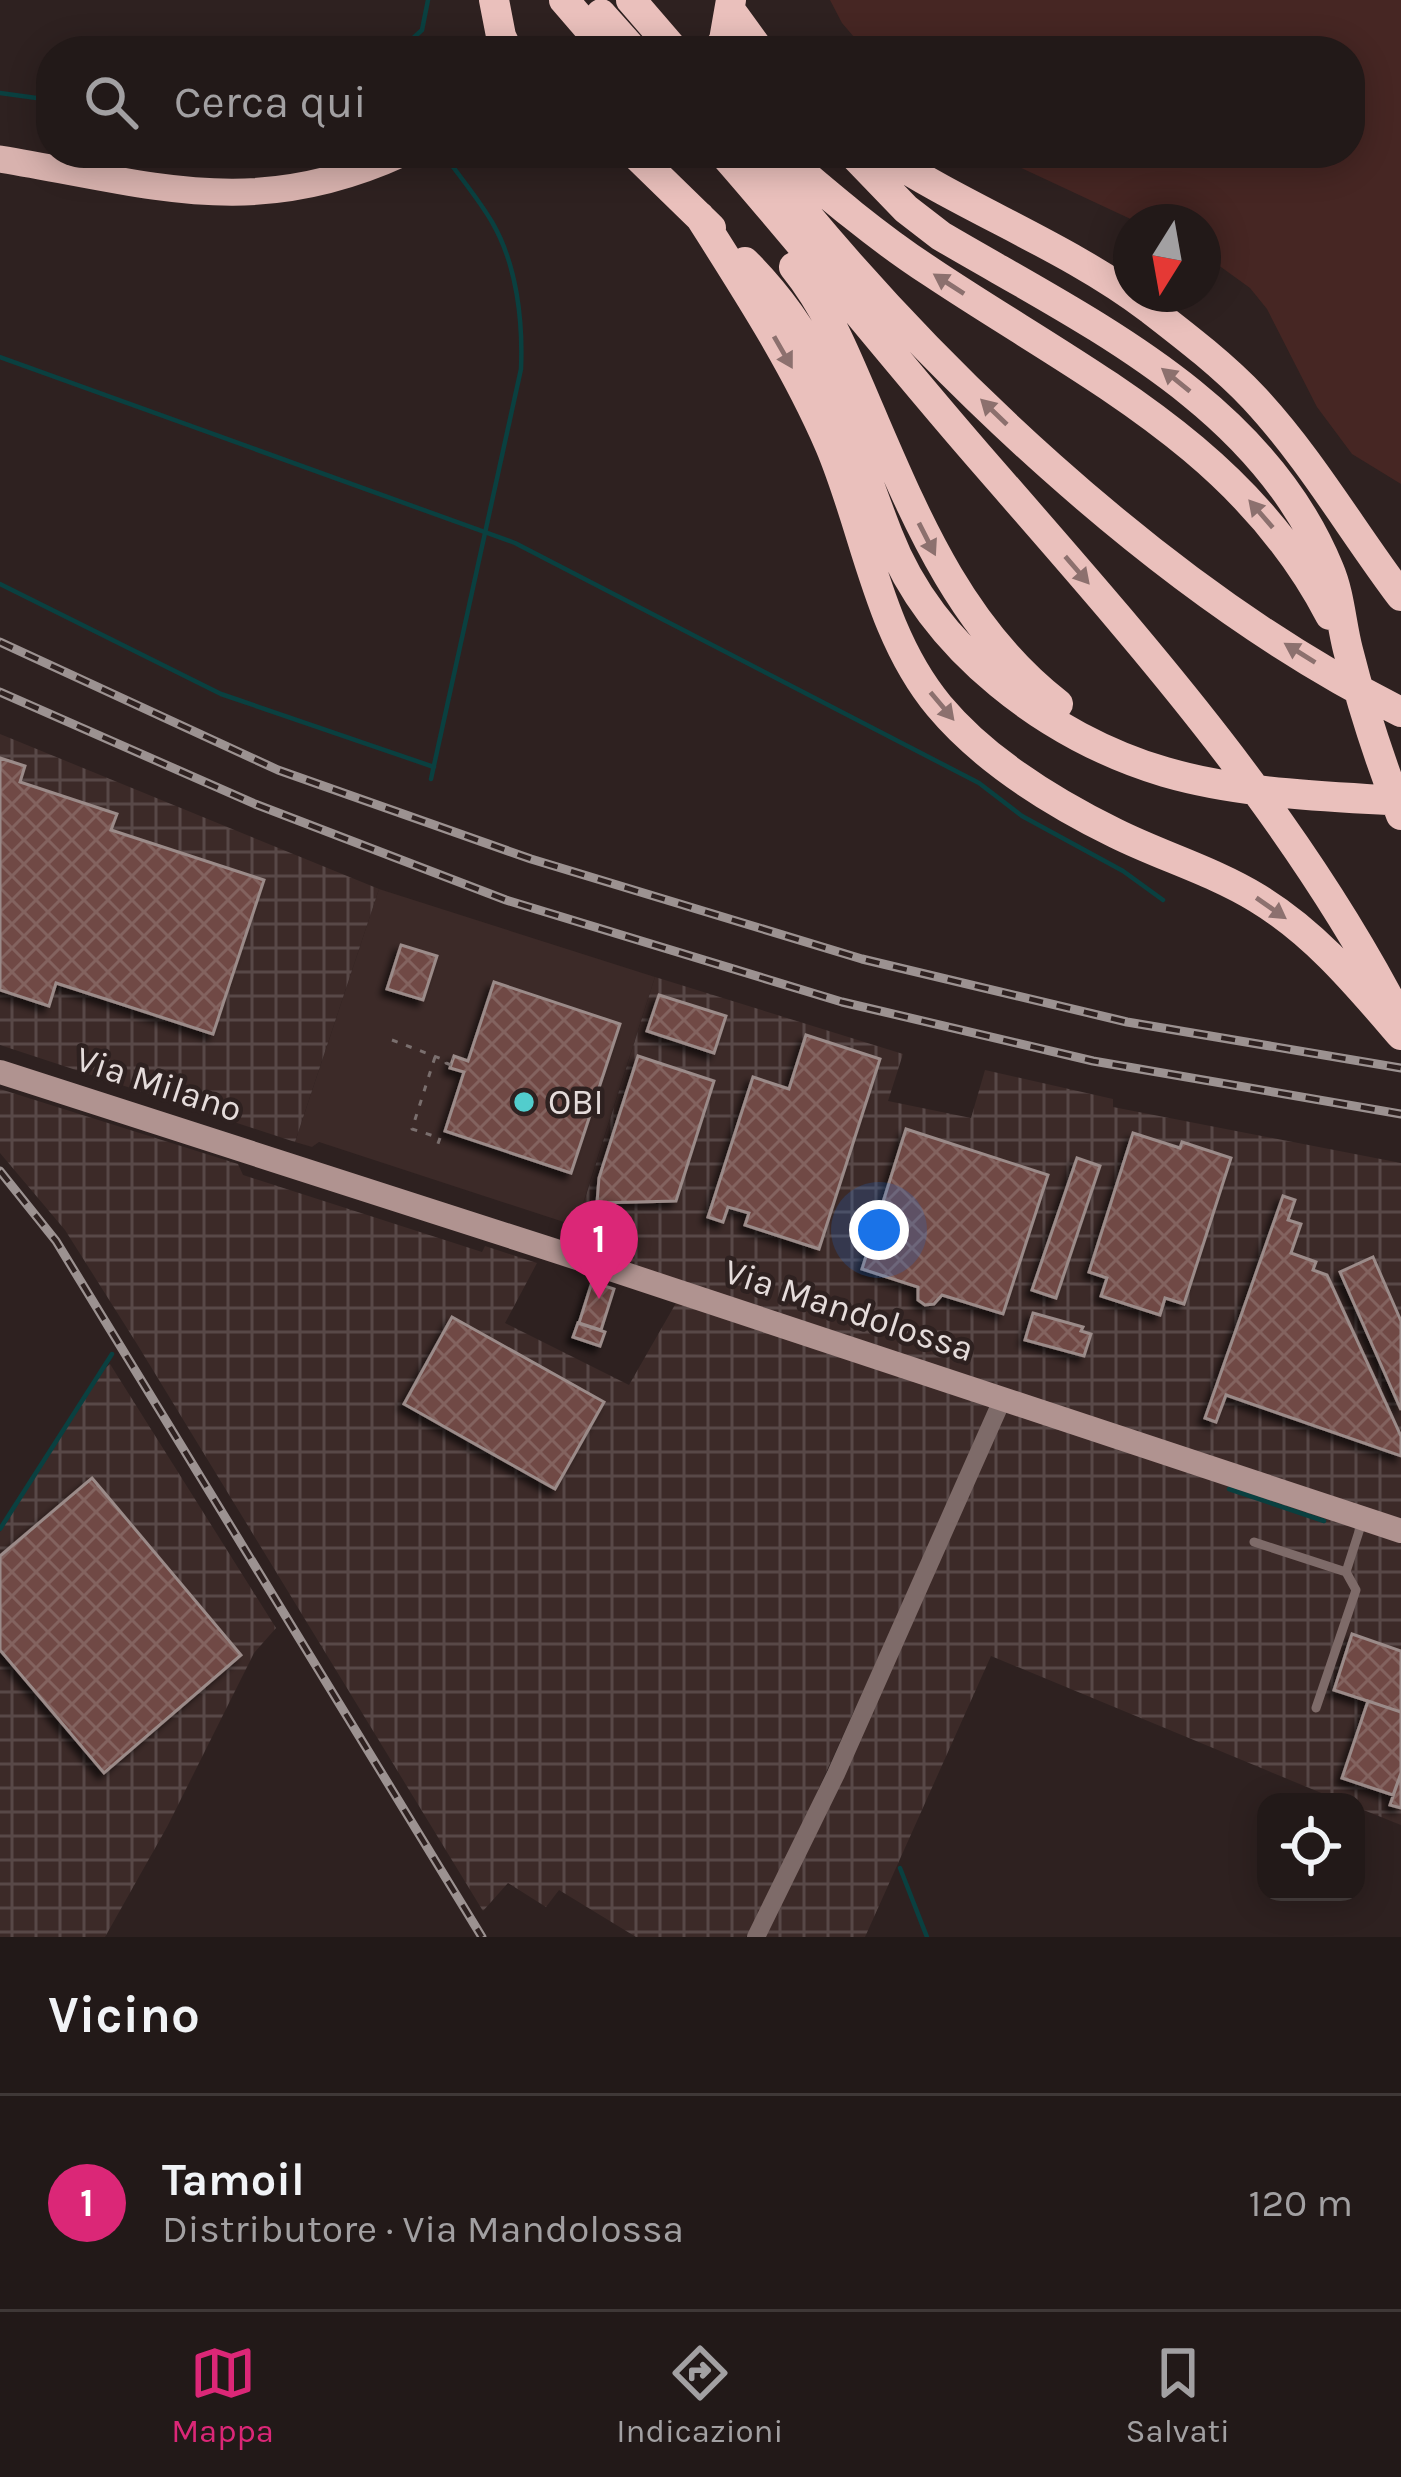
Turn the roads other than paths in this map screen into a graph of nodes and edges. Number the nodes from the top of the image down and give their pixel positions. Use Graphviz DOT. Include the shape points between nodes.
graph roads {
  1 [pos="494,0"];
  2 [pos="564,0"];
  3 [pos="590,0"];
  4 [pos="631,0"];
  5 [pos="731,6"];
  6 [pos="500,36"];
  7 [pos="595,36"];
  8 [pos="621,36"];
  9 [pos="662,36"];
  10 [pos="722,36"];
  11 [pos="750,36"];
  12 [pos="0,159"];
  13 [pos="36,166"];
  14 [pos="48,168"];
  15 [pos="364,168"];
  16 [pos="649,168"];
  17 [pos="710,168"];
  18 [pos="735,168"];
  19 [pos="771,168"];
  20 [pos="797,168"];
  21 [pos="866,168"];
  22 [pos="908,168"];
  23 [pos="700,217"];
  24 [pos="1401,596"];
  25 [pos="1347,647"];
  26 [pos="1401,712"];
  27 [pos="1216,783"];
  28 [pos="1397,801"];
  29 [pos="1401,1022"];
  30 [pos="1401,1035"];
  31 [pos="7,1072"];
  32 [pos="274,1160"];
  33 [pos="1003,1398"];
  34 [pos="1363,1519"];
  35 [pos="1401,1531"];
  36 [pos="1253,1542"];
  37 [pos="1346,1571"];
  38 [pos="1316,1708"];
  39 [pos="756,1937"];
  1 -- 6 [label="highway"];
  2 -- 7 [label="highway"];
  3 -- 8 [label="highway"];
  4 -- 9 [label="highway"];
  5 -- 10 [label="highway"];
  5 -- 11 [label="highway"];
  12 -- 13 [label="main road"];
  14 -- 15 [label="main road" via="232,195 328,182"];
  16 -- 23 [label="highway"];
  17 -- 27 [label="highway, one-way" via="826,311 921,529 1008,661 1092,728"];
  18 -- 29 [label="highway, one-way" via="1177,684 1252,782"];
  26 -- 19 [label="highway, one-way" via="1231,608 1102,509 886,303"];
  25 -- 20 [label="highway, one-way" via="1281,538 1189,441 876,234"];
  25 -- 21 [label="highway, one-way" via="1330,571 1301,514 1252,448 1173,375 941,236"];
  22 -- 24 [label="highway" via="1101,275 1251,395"];
  23 -- 27 [label="highway" via="810,340 904,573 966,654 1023,702 1088,739 1160,771"];
  23 -- 30 [label="highway, one-way" via="802,385 876,583 939,705 987,754 1042,791 1255,896 1317,940"];
  25 -- 28 [label="highway"];
  27 -- 28 [label="highway"];
  31 -- 32 [label="main road, Via Milano"];
  32 -- 33 [label="main road, Via Mandolossa"];
  33 -- 34 [label="main road, Via Mandolossa"];
  33 -- 39 [label="street"];
  34 -- 35 [label="main road, Via Mandolossa"];
  34 -- 37 [label="lane"];
  36 -- 37 [label="lane"];
  37 -- 38 [label="lane" via="1356,1590"];
}
